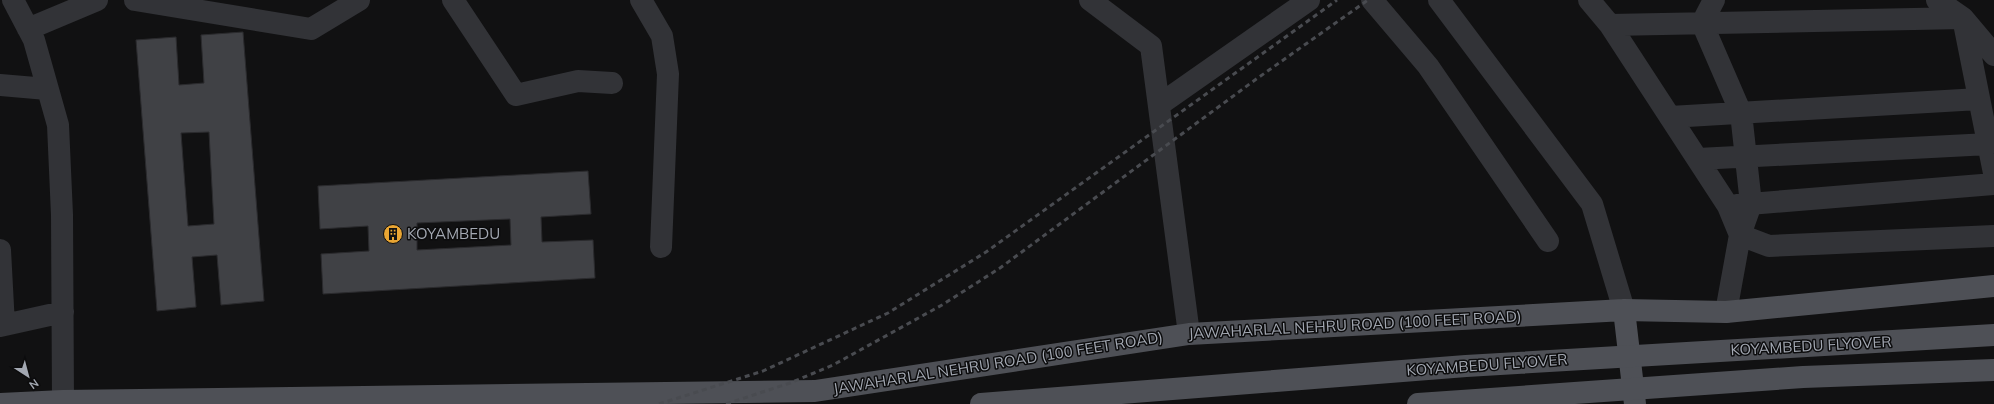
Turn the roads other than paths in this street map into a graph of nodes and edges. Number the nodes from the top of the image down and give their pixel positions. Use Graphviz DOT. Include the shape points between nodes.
graph roads {
  1 [pos="13,0"];
  2 [pos="97,0"];
  3 [pos="134,0"];
  4 [pos="359,0"];
  5 [pos="453,0"];
  6 [pos="641,0"];
  7 [pos="1090,0"];
  8 [pos="1310,0"];
  9 [pos="1372,0"];
  10 [pos="1438,0"];
  11 [pos="1589,0"];
  12 [pos="1714,0"];
  13 [pos="1937,0"];
  14 [pos="1963,18"];
  15 [pos="1702,24"];
  16 [pos="1610,25"];
  17 [pos="28,29"];
  18 [pos="1994,54"];
  19 [pos="612,83"];
  20 [pos="0,85"];
  21 [pos="47,89"];
  22 [pos="1980,99"];
  23 [pos="1159,105"];
  24 [pos="1741,113"];
  25 [pos="1670,117"];
  26 [pos="1989,144"];
  27 [pos="1746,157"];
  28 [pos="1698,159"];
  29 [pos="1994,172"];
  30 [pos="1994,184"];
  31 [pos="1751,204"];
  32 [pos="1728,206"];
  33 [pos="1740,235"];
  34 [pos="1994,236"];
  35 [pos="1548,241"];
  36 [pos="661,247"];
  37 [pos="0,250"];
  38 [pos="1994,286"];
  39 [pos="1624,310"];
  40 [pos="63,312"];
  41 [pos="1726,312"];
  42 [pos="2,326"];
  43 [pos="1189,334"];
  44 [pos="1994,335"];
  45 [pos="1994,370"];
  46 [pos="815,391"];
  47 [pos="63,402"];
  48 [pos="0,404"];
  49 [pos="833,404"];
  50 [pos="981,404"];
  51 [pos="1418,404"];
  52 [pos="1635,404"];
  1 -- 17 [label="street"];
  2 -- 17 [label="street"];
  3 -- 4 [label="street" via="311,29"];
  5 -- 19 [label="street" via="516,95 578,81"];
  6 -- 36 [label="street" via="662,36 668,74"];
  7 -- 23 [label="street" via="1151,46"];
  8 -- 23 [label="street"];
  9 -- 35 [label="street" via="1428,66"];
  10 -- 39 [label="street" via="1592,204"];
  11 -- 16 [label="street"];
  12 -- 15 [label="street"];
  13 -- 14 [label="street"];
  14 -- 15 [label="street"];
  14 -- 18 [label="street"];
  14 -- 22 [label="street"];
  15 -- 16 [label="street"];
  15 -- 24 [label="street"];
  16 -- 25 [label="street"];
  17 -- 21 [label="street" via="34,40"];
  20 -- 21 [label="street"];
  21 -- 40 [label="street" via="58,125"];
  22 -- 24 [label="street"];
  22 -- 26 [label="street"];
  23 -- 43 [label="street"];
  24 -- 25 [label="street"];
  24 -- 27 [label="street"];
  25 -- 28 [label="street"];
  26 -- 27 [label="street"];
  26 -- 29 [label="street"];
  27 -- 28 [label="street"];
  27 -- 31 [label="street"];
  28 -- 32 [label="street"];
  30 -- 31 [label="street"];
  31 -- 32 [label="street"];
  31 -- 33 [label="street"];
  32 -- 33 [label="street"];
  33 -- 34 [label="street" via="1770,246"];
  33 -- 41 [label="street"];
  37 -- 42 [label="street"];
  38 -- 41 [label="main road, JAWAHARLAL NEHRU ROAD (100 FEET ROAD)"];
  39 -- 41 [label="main road, JAWAHARLAL NEHRU ROAD (100 FEET ROAD)"];
  39 -- 43 [label="main road, JAWAHARLAL NEHRU ROAD (100 FEET ROAD)"];
  39 -- 52 [label="main road"];
  40 -- 42 [label="street"];
  40 -- 47 [label="street"];
  43 -- 46 [label="main road, JAWAHARLAL NEHRU ROAD (100 FEET ROAD)"];
  44 -- 50 [label="main road, KOYAMBEDU FLYOVER, bridge" via="1466,366"];
  45 -- 51 [label="main road, KOYAMBEDU FLYOVER, bridge" via="1802,378"];
  46 -- 47 [label="main road, JAWAHARLAL NEHRU ROAD (100 FEET ROAD)"];
  46 -- 49 [label="main road"];
  47 -- 48 [label="main road, JAWAHARLAL NEHRU ROAD (100 FEET ROAD)"];
}
